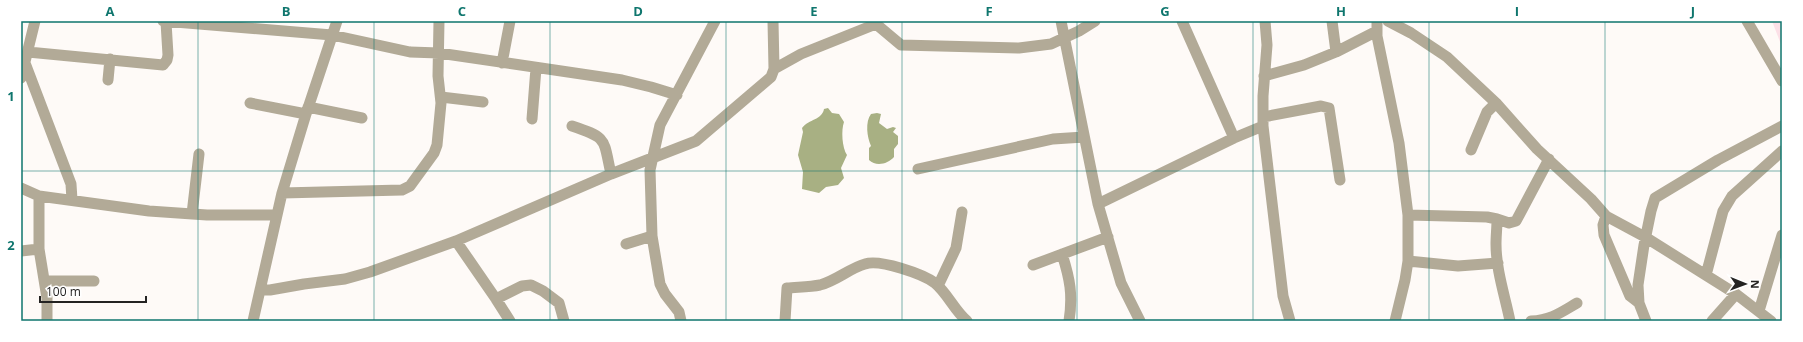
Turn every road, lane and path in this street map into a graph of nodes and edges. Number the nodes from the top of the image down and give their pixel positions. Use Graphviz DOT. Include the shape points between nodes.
graph roads {
  1 [pos="35,21"];
  2 [pos="165,21"];
  3 [pos="337,21"];
  4 [pos="439,21"];
  5 [pos="510,21"];
  6 [pos="715,21"];
  7 [pos="773,21"];
  8 [pos="1061,21"];
  9 [pos="1095,21"];
  10 [pos="1182,21"];
  11 [pos="1265,21"];
  12 [pos="1332,21"];
  13 [pos="1388,21"];
  14 [pos="1746,21"];
  15 [pos="876,22"];
  16 [pos="1377,26"];
  17 [pos="332,35"];
  18 [pos="1064,39"];
  19 [pos="28,52"];
  20 [pos="1336,52"];
  21 [pos="439,53"];
  22 [pos="110,59"];
  23 [pos="25,63"];
  24 [pos="502,63"];
  25 [pos="536,68"];
  26 [pos="774,68"];
  27 [pos="1264,76"];
  28 [pos="21,78"];
  29 [pos="108,80"];
  30 [pos="1782,81"];
  31 [pos="677,95"];
  32 [pos="441,97"];
  33 [pos="483,102"];
  34 [pos="250,103"];
  35 [pos="1496,103"];
  36 [pos="307,110"];
  37 [pos="362,118"];
  38 [pos="532,119"];
  39 [pos="1263,121"];
  40 [pos="572,126"];
  41 [pos="1782,126"];
  42 [pos="1084,137"];
  43 [pos="1234,138"];
  44 [pos="1471,150"];
  45 [pos="1782,151"];
  46 [pos="199,154"];
  47 [pos="653,159"];
  48 [pos="1549,159"];
  49 [pos="918,169"];
  50 [pos="611,174"];
  51 [pos="1340,180"];
  52 [pos="21,188"];
  53 [pos="282,192"];
  54 [pos="39,196"];
  55 [pos="72,200"];
  56 [pos="1098,204"];
  57 [pos="962,212"];
  58 [pos="192,214"];
  59 [pos="276,215"];
  60 [pos="1408,215"];
  61 [pos="1606,216"];
  62 [pos="1497,220"];
  63 [pos="1782,235"];
  64 [pos="652,236"];
  65 [pos="1108,237"];
  66 [pos="1646,237"];
  67 [pos="456,241"];
  68 [pos="626,244"];
  69 [pos="39,249"];
  70 [pos="21,251"];
  71 [pos="1062,254"];
  72 [pos="1779,258"];
  73 [pos="1408,261"];
  74 [pos="1498,263"];
  75 [pos="1033,265"];
  76 [pos="1706,275"];
  77 [pos="45,281"];
  78 [pos="94,282"];
  79 [pos="938,286"];
  80 [pos="260,290"];
  81 [pos="1736,294"];
  82 [pos="496,299"];
  83 [pos="1577,303"];
  84 [pos="1639,303"];
  85 [pos="1759,311"];
  86 [pos="961,319"];
  87 [pos="47,321"];
  88 [pos="253,321"];
  89 [pos="510,321"];
  90 [pos="564,321"];
  91 [pos="681,321"];
  92 [pos="785,321"];
  93 [pos="1069,321"];
  94 [pos="1140,321"];
  95 [pos="1290,321"];
  96 [pos="1395,321"];
  97 [pos="1510,321"];
  98 [pos="1530,321"];
  99 [pos="1646,321"];
  100 [pos="1712,321"];
  101 [pos="1771,321"];
  1 -- 19 [label="street"];
  2 -- 17 [label="street"];
  2 -- 22 [label="street" via="168,55 163,65"];
  3 -- 17 [label="street"];
  4 -- 21 [label="street"];
  5 -- 24 [label="street"];
  6 -- 31 [label="street"];
  7 -- 26 [label="street"];
  8 -- 18 [label="street"];
  9 -- 18 [label="street"];
  10 -- 43 [label="street"];
  11 -- 27 [label="street" via="1267,45"];
  12 -- 20 [label="street"];
  13 -- 35 [label="street" via="1447,57"];
  14 -- 30 [label="street"];
  15 -- 18 [label="street" via="901,46 1019,48 1051,44"];
  15 -- 26 [label="street"];
  16 -- 20 [label="street"];
  16 -- 60 [label="street" via="1399,143"];
  17 -- 21 [label="street" via="410,52"];
  17 -- 36 [label="street"];
  18 -- 42 [label="street"];
  19 -- 22 [label="street"];
  19 -- 23 [label="street"];
  20 -- 27 [label="street" via="1304,65"];
  21 -- 24 [label="street"];
  21 -- 32 [label="street" via="438,76"];
  22 -- 29 [label="street"];
  23 -- 28 [label="street"];
  23 -- 55 [label="street" via="71,184"];
  24 -- 25 [label="street"];
  25 -- 31 [label="street" via="622,80"];
  25 -- 38 [label="street"];
  26 -- 47 [label="street" via="771,77 696,141"];
  27 -- 39 [label="street"];
  31 -- 47 [label="street" via="660,125"];
  32 -- 33 [label="street"];
  32 -- 53 [label="street" via="437,145 407,189"];
  34 -- 36 [label="street"];
  35 -- 44 [label="street" via="1487,112"];
  35 -- 48 [label="street"];
  36 -- 37 [label="street"];
  36 -- 53 [label="street"];
  39 -- 43 [label="street"];
  39 -- 51 [label="street" via="1321,106 1329,108"];
  39 -- 95 [label="street" via="1283,296"];
  40 -- 50 [label="street" via="595,134 603,140"];
  41 -- 66 [label="street" via="1655,198"];
  42 -- 49 [label="street" via="1046,140"];
  42 -- 56 [label="street"];
  43 -- 56 [label="street"];
  45 -- 76 [label="street" via="1732,196 1723,211"];
  46 -- 58 [label="street"];
  47 -- 50 [label="street"];
  47 -- 64 [label="street" via="650,170"];
  48 -- 61 [label="street"];
  48 -- 62 [label="street" via="1516,221 1509,223"];
  50 -- 67 [label="street"];
  52 -- 54 [label="street"];
  53 -- 59 [label="street"];
  54 -- 55 [label="street"];
  54 -- 69 [label="street"];
  55 -- 58 [label="street" via="149,211"];
  56 -- 65 [label="street"];
  57 -- 79 [label="street" via="956,248"];
  58 -- 59 [label="street"];
  59 -- 80 [label="street"];
  60 -- 62 [label="street" via="1487,217"];
  60 -- 73 [label="street"];
  61 -- 66 [label="street"];
  61 -- 84 [label="street" via="1603,225 1604,235 1630,296"];
  62 -- 74 [label="street"];
  63 -- 72 [label="street"];
  64 -- 68 [label="street"];
  64 -- 91 [label="street" via="660,284 664,294 679,312"];
  65 -- 71 [label="street"];
  65 -- 94 [label="street" via="1121,283"];
  66 -- 76 [label="street"];
  66 -- 84 [label="street" via="1638,285"];
  67 -- 80 [label="street" via="345,279"];
  67 -- 82 [label="street"];
  69 -- 70 [label="street"];
  69 -- 77 [label="street"];
  71 -- 75 [label="street"];
  71 -- 93 [label="street" via="1070,278"];
  72 -- 85 [label="street"];
  73 -- 74 [label="street" via="1458,266"];
  73 -- 96 [label="street"];
  74 -- 97 [label="street"];
  76 -- 81 [label="street"];
  77 -- 78 [label="street"];
  77 -- 87 [label="street"];
  79 -- 86 [label="street" via="947,295"];
  79 -- 92 [label="street" via="893,265 876,262 865,264 821,285 787,288"];
  80 -- 88 [label="street"];
  81 -- 85 [label="street"];
  81 -- 100 [label="street"];
  82 -- 89 [label="street"];
  82 -- 90 [label="street" via="522,286 531,285 559,303"];
  83 -- 98 [label="street" via="1553,318"];
  84 -- 99 [label="street"];
  85 -- 101 [label="street"];
}
